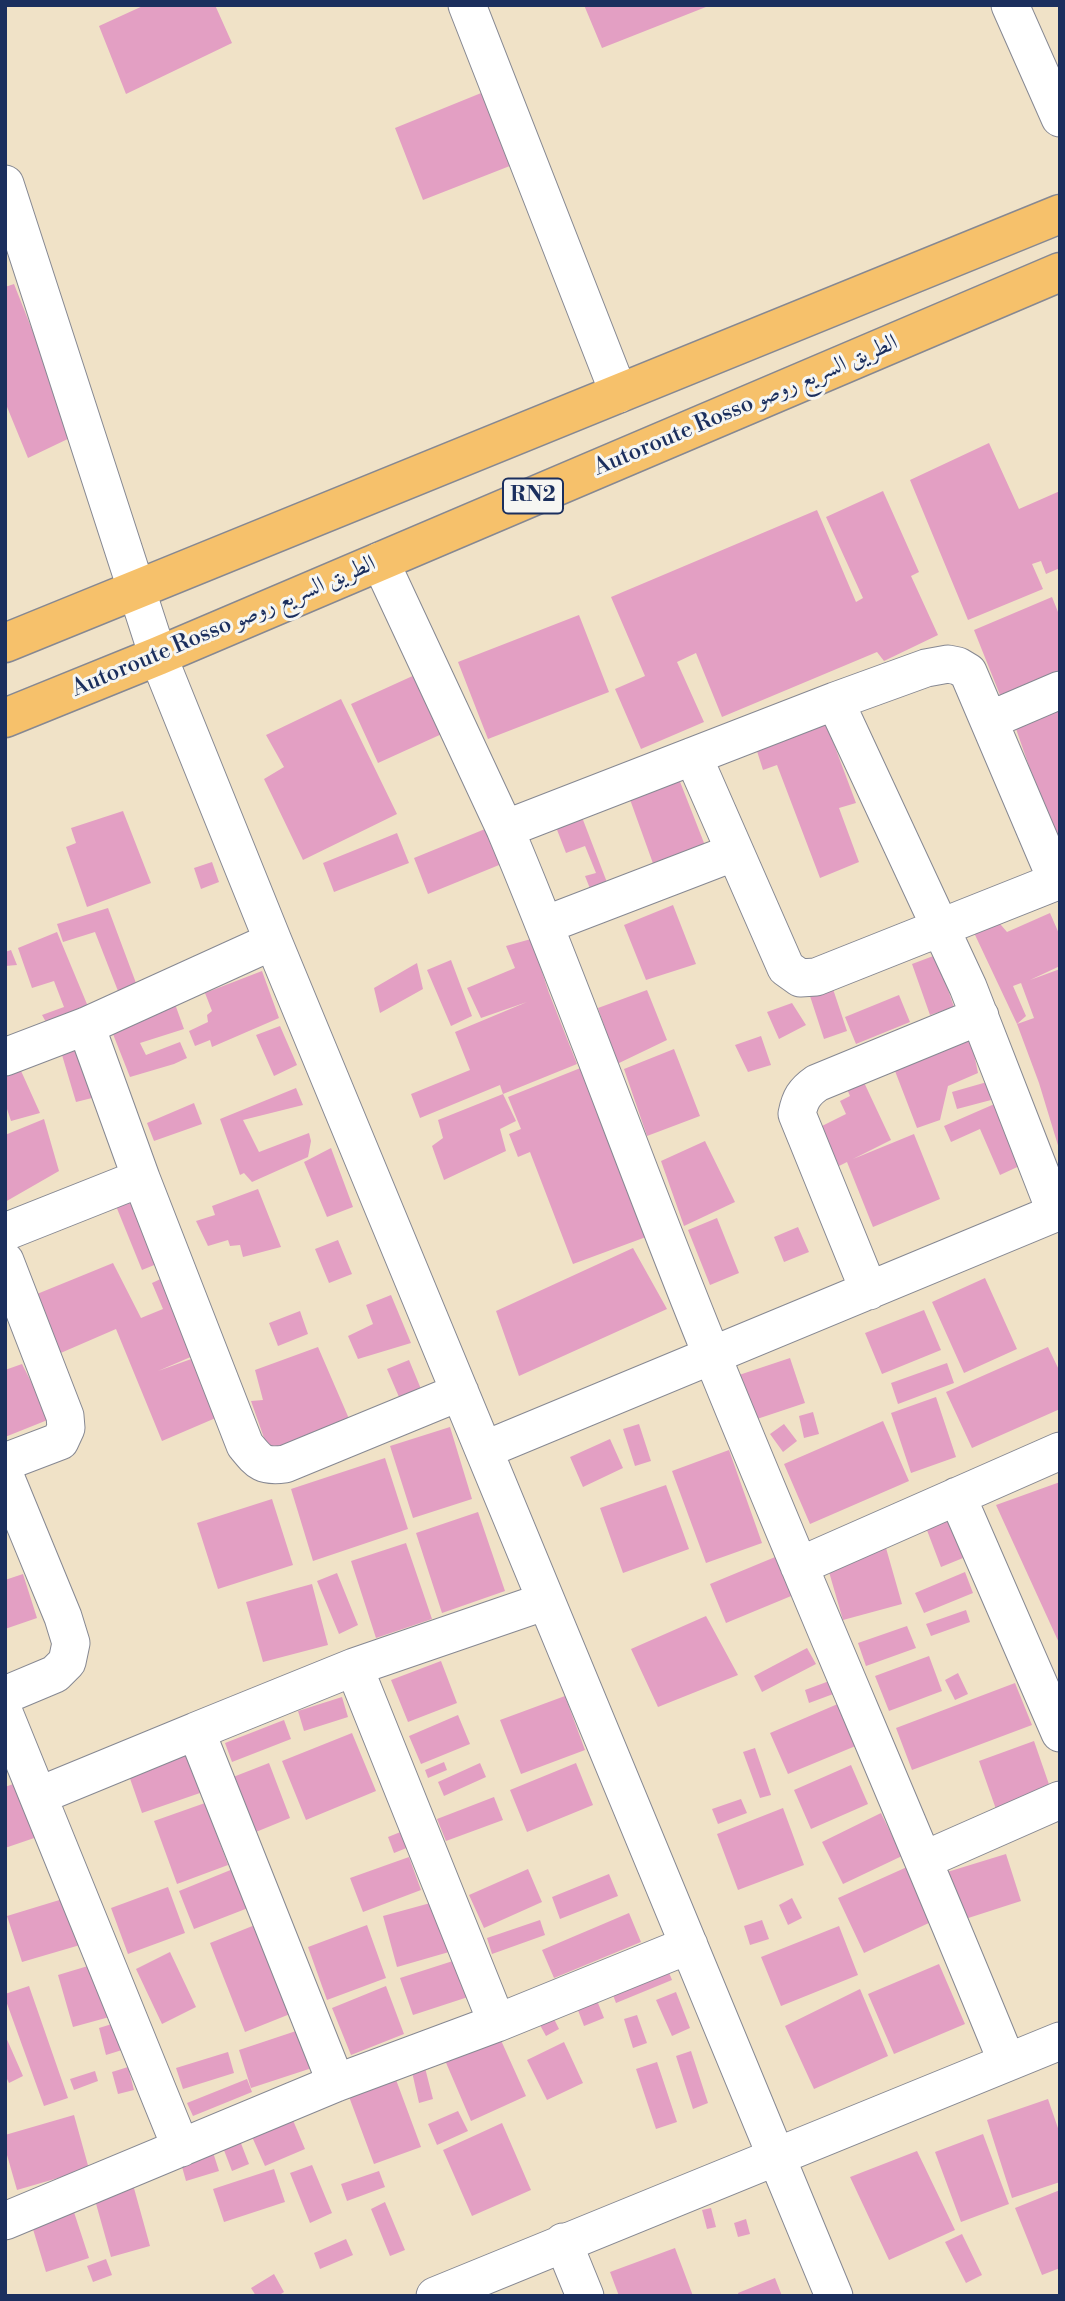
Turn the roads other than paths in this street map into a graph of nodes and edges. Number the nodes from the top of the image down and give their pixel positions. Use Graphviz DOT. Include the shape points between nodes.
graph roads {
  1 [pos="467,5"];
  2 [pos="1010,5"];
  3 [pos="1060,118"];
  4 [pos="5,184"];
  5 [pos="1060,214"];
  6 [pos="1060,272"];
  7 [pos="619,394"];
  8 [pos="380,561"];
  9 [pos="137,588"];
  10 [pos="5,643"];
  11 [pos="158,656"];
  12 [pos="1060,691"];
  13 [pos="835,701"];
  14 [pos="5,718"];
  15 [pos="990,720"];
  16 [pos="693,756"];
  17 [pos="505,829"];
  18 [pos="735,852"];
  19 [pos="1058,881"];
  20 [pos="545,925"];
  21 [pos="941,929"];
  22 [pos="273,941"];
  23 [pos="980,1016"];
  24 [pos="86,1026"];
  25 [pos="5,1057"];
  26 [pos="141,1178"];
  27 [pos="1058,1212"];
  28 [pos="5,1232"];
  29 [pos="5,1261"];
  30 [pos="869,1291"];
  31 [pos="712,1356"];
  32 [pos="460,1392"];
  33 [pos="484,1450"];
  34 [pos="1060,1451"];
  35 [pos="5,1462"];
  36 [pos="5,1476"];
  37 [pos="957,1496"];
  38 [pos="799,1566"];
  39 [pos="546,1601"];
  40 [pos="354,1667"];
  41 [pos="5,1695"];
  42 [pos="5,1715"];
  43 [pos="196,1731"];
  44 [pos="1060,1733"];
  45 [pos="38,1796"];
  46 [pos="1060,1800"];
  47 [pos="924,1860"];
  48 [pos="689,1945"];
  49 [pos="497,2023"];
  50 [pos="1060,2041"];
  51 [pos="1007,2062"];
  52 [pos="336,2083"];
  53 [pos="181,2148"];
  54 [pos="777,2157"];
  55 [pos="5,2221"];
  56 [pos="563,2242"];
  57 [pos="435,2296"];
  58 [pos="584,2296"];
  59 [pos="834,2296"];
  1 -- 7 [label="street"];
  2 -- 3 [label="street"];
  4 -- 9 [label="street"];
  5 -- 7 [label="highway"];
  6 -- 8 [label="highway, Autoroute Rosso الطريق السريع روصو / RN2"];
  7 -- 9 [label="highway"];
  8 -- 11 [label="highway, Autoroute Rosso الطريق السريع روصو / RN2"];
  8 -- 17 [label="street"];
  9 -- 10 [label="highway"];
  9 -- 11 [label="street"];
  11 -- 14 [label="highway, Autoroute Rosso الطريق السريع روصو / RN2"];
  11 -- 22 [label="street"];
  12 -- 15 [label="street"];
  13 -- 15 [label="street" via="947,664 968,672"];
  13 -- 16 [label="street"];
  13 -- 21 [label="street"];
  15 -- 19 [label="street"];
  16 -- 17 [label="street"];
  16 -- 18 [label="street"];
  17 -- 20 [label="street"];
  18 -- 20 [label="street"];
  18 -- 21 [label="street" via="786,968 800,978 816,977"];
  19 -- 21 [label="street"];
  20 -- 31 [label="street"];
  21 -- 23 [label="street"];
  22 -- 24 [label="street"];
  22 -- 32 [label="street"];
  23 -- 27 [label="street"];
  23 -- 30 [label="street" via="817,1083 800,1100 797,1115"];
  24 -- 25 [label="street"];
  24 -- 26 [label="street"];
  26 -- 28 [label="street"];
  26 -- 32 [label="street" via="245,1446 260,1463 285,1464"];
  27 -- 30 [label="street"];
  29 -- 35 [label="street" via="66,1428 60,1441"];
  30 -- 31 [label="street"];
  31 -- 33 [label="street"];
  31 -- 38 [label="street"];
  32 -- 33 [label="street"];
  33 -- 39 [label="street"];
  34 -- 37 [label="street"];
  36 -- 41 [label="street" via="71,1643 66,1662 55,1675"];
  37 -- 38 [label="street"];
  37 -- 44 [label="street"];
  38 -- 47 [label="street"];
  39 -- 40 [label="street"];
  39 -- 48 [label="street"];
  40 -- 43 [label="street"];
  40 -- 49 [label="street"];
  42 -- 45 [label="street"];
  43 -- 45 [label="street"];
  43 -- 52 [label="street"];
  45 -- 53 [label="street"];
  46 -- 47 [label="street"];
  47 -- 51 [label="street"];
  48 -- 49 [label="street"];
  48 -- 54 [label="street"];
  49 -- 52 [label="street"];
  50 -- 51 [label="street"];
  51 -- 54 [label="street"];
  52 -- 53 [label="street"];
  53 -- 55 [label="street"];
  54 -- 56 [label="street"];
  54 -- 59 [label="street"];
  56 -- 57 [label="street"];
  56 -- 58 [label="street"];
}
